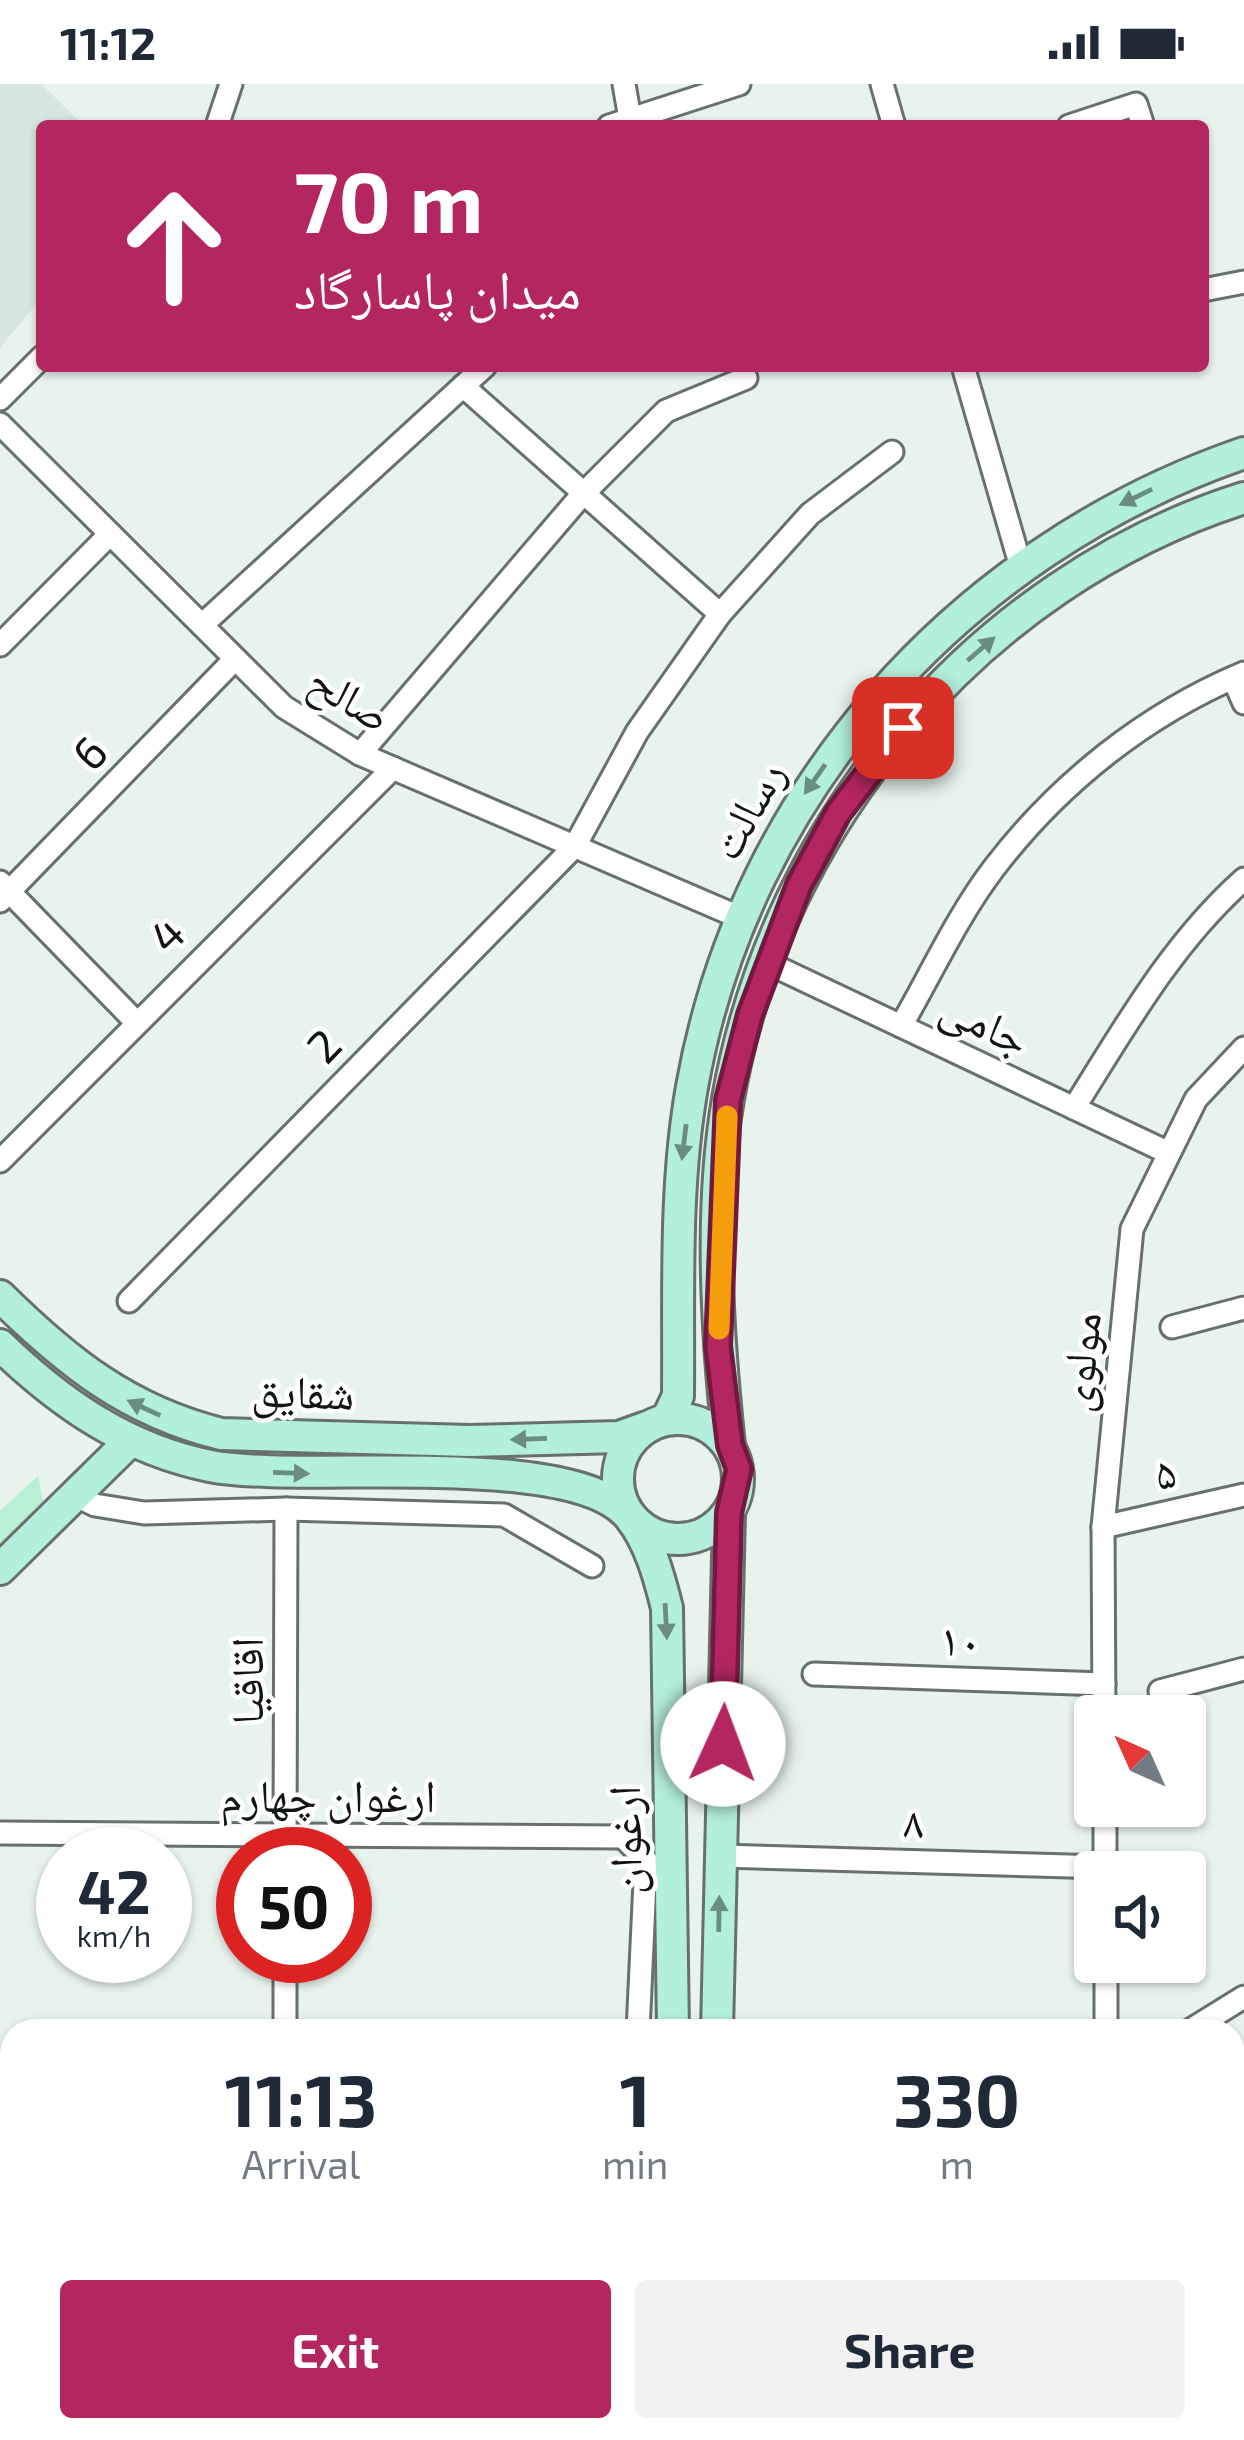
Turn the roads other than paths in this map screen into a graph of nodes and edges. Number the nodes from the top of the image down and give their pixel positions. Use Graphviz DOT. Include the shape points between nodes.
graph roads {
  1 [pos="231,84"];
  2 [pos="624,84"];
  3 [pos="739,84"];
  4 [pos="882,84"];
  5 [pos="219,120"];
  6 [pos="620,120"];
  7 [pos="629,120"];
  8 [pos="892,120"];
  9 [pos="1088,120"];
  10 [pos="1141,120"];
  11 [pos="1244,282"];
  12 [pos="1209,289"];
  13 [pos="36,363"];
  14 [pos="478,372"];
  15 [pos="965,372"];
  16 [pos="746,378"];
  17 [pos="463,386"];
  18 [pos="0,399"];
  19 [pos="0,424"];
  20 [pos="892,452"];
  21 [pos="1244,453"];
  22 [pos="584,494"];
  23 [pos="1244,497"];
  24 [pos="110,534"];
  25 [pos="1021,567"];
  26 [pos="1041,601"];
  27 [pos="720,614"];
  28 [pos="202,625"];
  29 [pos="0,645"];
  30 [pos="235,659"];
  31 [pos="1239,675"];
  32 [pos="1244,703"];
  33 [pos="360,754"];
  34 [pos="393,768"];
  35 [pos="574,846"];
  36 [pos="1244,879"];
  37 [pos="3,892"];
  38 [pos="741,918"];
  39 [pos="768,962"];
  40 [pos="135,1021"];
  41 [pos="901,1026"];
  42 [pos="1244,1048"];
  43 [pos="1074,1108"];
  44 [pos="1169,1153"];
  45 [pos="0,1161"];
  46 [pos="0,1297"];
  47 [pos="129,1301"];
  48 [pos="1244,1308"];
  49 [pos="1172,1327"];
  50 [pos="0,1346"];
  51 [pos="656,1424"];
  52 [pos="130,1441"];
  53 [pos="730,1445"];
  54 [pos="75,1495"];
  55 [pos="1244,1495"];
  56 [pos="286,1509"];
  57 [pos="627,1513"];
  58 [pos="729,1513"];
  59 [pos="1103,1527"];
  60 [pos="592,1566"];
  61 [pos="0,1569"];
  62 [pos="1244,1669"];
  63 [pos="814,1674"];
  64 [pos="1104,1684"];
  65 [pos="1160,1691"];
  66 [pos="1104,1695"];
  67 [pos="285,1827"];
  68 [pos="0,1833"];
  69 [pos="216,1842"];
  70 [pos="372,1842"];
  71 [pos="721,1856"];
  72 [pos="1074,1869"];
  73 [pos="285,1983"];
  74 [pos="1106,1983"];
  75 [pos="1244,1997"];
  76 [pos="285,2019"];
  77 [pos="639,2019"];
  78 [pos="673,2019"];
  79 [pos="717,2019"];
  80 [pos="1106,2019"];
  81 [pos="1208,2019"];
  1 -- 5 [label="street"];
  2 -- 6 [label="street"];
  3 -- 7 [label="street"];
  4 -- 8 [label="street"];
  9 -- 10 [label="street" via="1136,104"];
  11 -- 12 [label="street"];
  13 -- 18 [label="street"];
  14 -- 17 [label="street"];
  15 -- 25 [label="street"];
  16 -- 22 [label="street" via="667,411"];
  17 -- 22 [label="street"];
  17 -- 28 [label="street"];
  19 -- 24 [label="street, صالح"];
  20 -- 27 [label="street, 2" via="810,514"];
  21 -- 25 [label="main road, رسالت, one-way" via="1090,520"];
  22 -- 27 [label="street"];
  22 -- 33 [label="street"];
  23 -- 26 [label="main road, رسالت" via="1160,530"];
  24 -- 28 [label="street, صالح"];
  24 -- 29 [label="street"];
  25 -- 26 [label="main road"];
  25 -- 38 [label="main road, رسالت, one-way" via="957,616 847,733 763,865"];
  39 -- 26 [label="main road, رسالت, one-way" via="799,885 878,758 928,698"];
  27 -- 35 [label="street, 2" via="637,732"];
  28 -- 30 [label="street, صالح"];
  30 -- 33 [label="street, صالح" via="284,707"];
  30 -- 37 [label="street, 6"];
  31 -- 32 [label="street"];
  31 -- 41 [label="street" via="1125,740 1049,802 992,871"];
  33 -- 34 [label="street, صالح"];
  34 -- 35 [label="street, صالح"];
  34 -- 40 [label="street, 4"];
  35 -- 38 [label="street, صالح"];
  35 -- 47 [label="street, 2"];
  36 -- 43 [label="street" via="1151,985"];
  37 -- 40 [label="street"];
  38 -- 51 [label="main road, رسالت, one-way" via="706,1016 692,1088 678,1230 678,1396"];
  39 -- 41 [label="street, جامی"];
  39 -- 53 [label="main road, رسالت" via="728,1100 718,1346"];
  40 -- 45 [label="street, 4"];
  41 -- 43 [label="street, جامی"];
  42 -- 44 [label="street, مولوی" via="1196,1100"];
  43 -- 44 [label="street, جامی"];
  44 -- 59 [label="street, مولوی" via="1132,1229"];
  51 -- 46 [label="main road, شقایق, one-way" via="620,1436 470,1441 221,1434 105,1389"];
  48 -- 49 [label="street"];
  50 -- 52 [label="main road, شقایق" via="56,1397"];
  51 -- 53 [label="main road" via="690,1419"];
  51 -- 57 [label="main road" via="627,1446 618,1468"];
  52 -- 54 [label="main road"];
  52 -- 57 [label="main road, شقایق, one-way" via="264,1472 525,1478 569,1486"];
  53 -- 58 [label="main road" via="739,1469"];
  54 -- 56 [label="street" via="144,1514"];
  54 -- 61 [label="main road"];
  55 -- 59 [label="street, ۵"];
  56 -- 60 [label="street" via="504,1515"];
  56 -- 67 [label="street, اقاقیا"];
  57 -- 58 [label="main road" via="667,1539 712,1530"];
  57 -- 78 [label="main road, ارغوان, one-way" via="656,1566 667,1608"];
  58 -- 71 [label="main road, ارغوان"];
  59 -- 64 [label="street, مولوی"];
  62 -- 65 [label="street"];
  63 -- 64 [label="street, ۱۰"];
  64 -- 66 [label="street, مولوی"];
  68 -- 69 [label="street, ارغوان چهارم"];
  70 -- 77 [label="street, ارغوان چهارم" via="623,1837 646,1860"];
  71 -- 72 [label="street, ۸"];
  79 -- 71 [label="main road, ارغوان, one-way"];
  73 -- 76 [label="street"];
  74 -- 80 [label="street"];
  75 -- 81 [label="street"];
}
